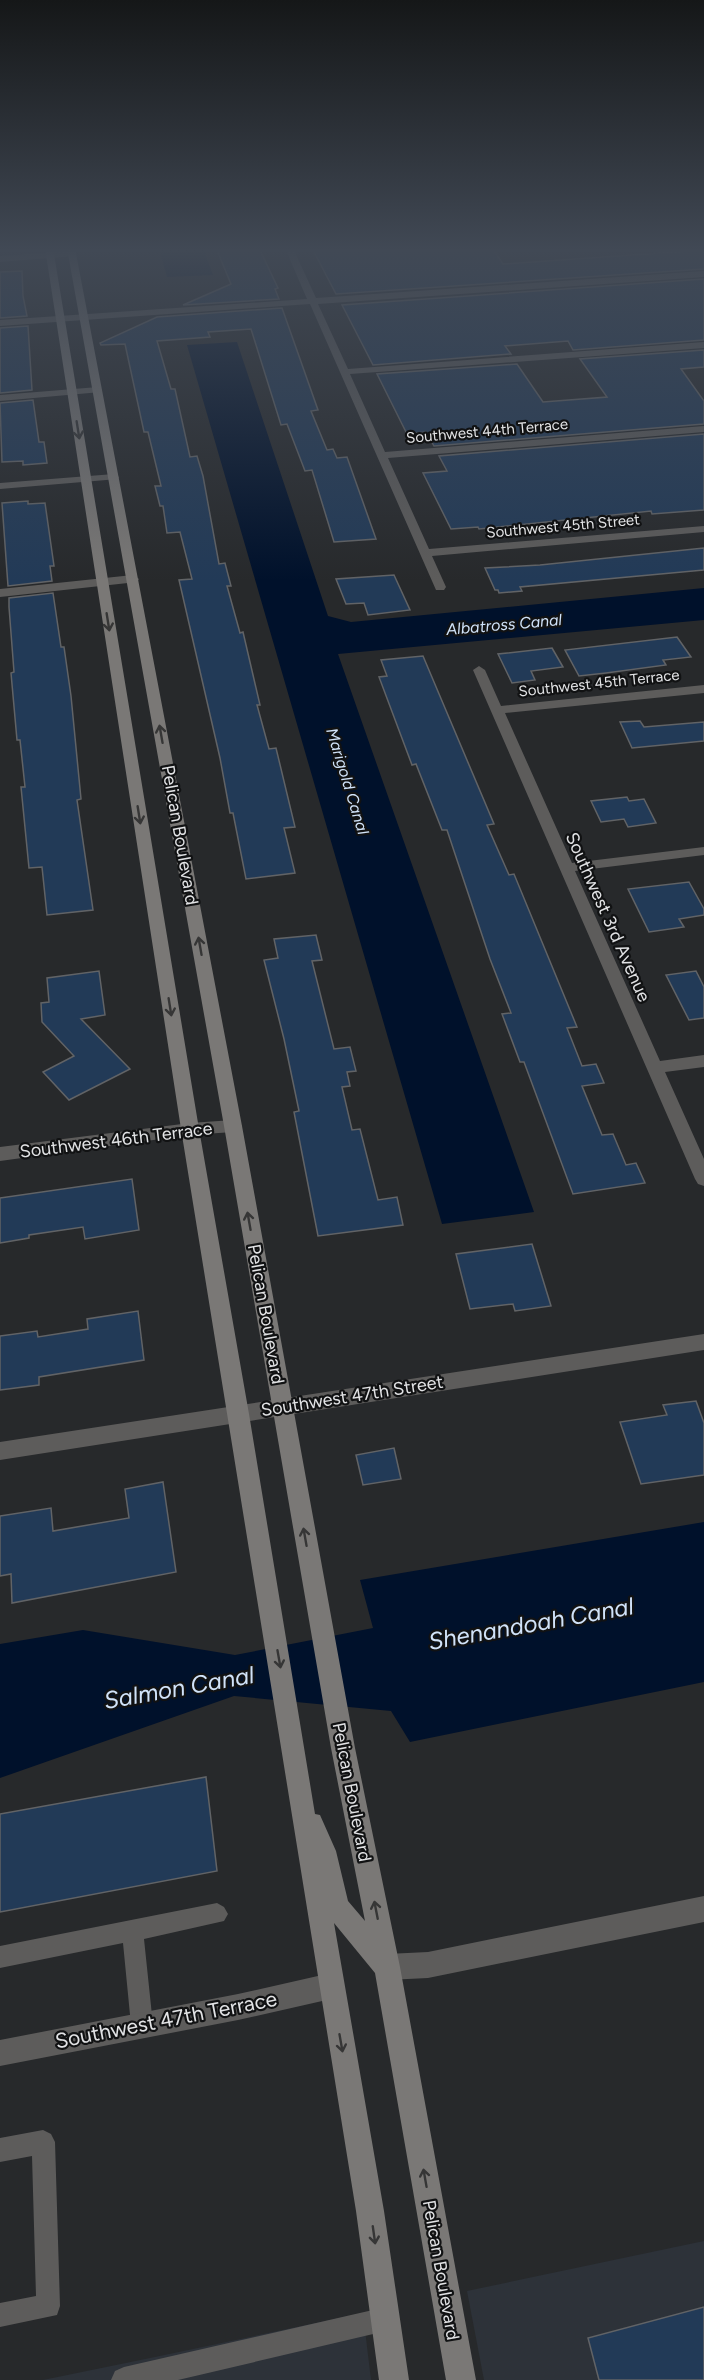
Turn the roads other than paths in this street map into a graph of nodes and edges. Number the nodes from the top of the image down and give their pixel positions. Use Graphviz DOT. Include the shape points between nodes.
graph roads {
  1 [pos="67,359"];
  2 [pos="92,359"];
  3 [pos="338,359"];
  4 [pos="516,359"];
  5 [pos="344,372"];
  6 [pos="98,390"];
  7 [pos="72,392"];
  8 [pos="0,398"];
  9 [pos="704,429"];
  10 [pos="381,455"];
  11 [pos="114,477"];
  12 [pos="86,479"];
  13 [pos="0,486"];
  14 [pos="704,529"];
  15 [pos="425,554"];
  16 [pos="133,579"];
  17 [pos="102,583"];
  18 [pos="440,588"];
  19 [pos="0,592"];
  20 [pos="479,670"];
  21 [pos="704,689"];
  22 [pos="498,710"];
  23 [pos="704,851"];
  24 [pos="565,868"];
  25 [pos="704,1061"];
  26 [pos="654,1068"];
  27 [pos="232,1126"];
  28 [pos="190,1129"];
  29 [pos="0,1154"];
  30 [pos="704,1179"];
  31 [pos="704,1342"];
  32 [pos="282,1406"];
  33 [pos="239,1414"];
  34 [pos="0,1451"];
  35 [pos="303,1808"];
  36 [pos="704,1909"];
  37 [pos="217,1914"];
  38 [pos="133,1931"];
  39 [pos="0,1957"];
  40 [pos="387,1967"];
  41 [pos="331,1986"];
  42 [pos="142,2025"];
  43 [pos="0,2053"];
  44 [pos="0,2150"];
  45 [pos="0,2315"];
  46 [pos="386,2319"];
  47 [pos="167,2375"];
  48 [pos="124,2380"];
  49 [pos="394,2380"];
  50 [pos="460,2380"];
  1 -- 7 [label="street, Pelican Boulevard"];
  2 -- 6 [label="street, Pelican Boulevard"];
  3 -- 5 [label="street"];
  4 -- 5 [label="street"];
  5 -- 10 [label="street"];
  6 -- 7 [label="street"];
  6 -- 11 [label="street, Pelican Boulevard"];
  7 -- 8 [label="street"];
  7 -- 12 [label="street, Pelican Boulevard, one-way"];
  9 -- 10 [label="street, Southwest 44th Terrace"];
  10 -- 15 [label="street"];
  11 -- 12 [label="street"];
  11 -- 16 [label="street, Pelican Boulevard"];
  12 -- 13 [label="street"];
  12 -- 17 [label="street, Pelican Boulevard"];
  14 -- 15 [label="street, Southwest 45th Street"];
  15 -- 18 [label="street"];
  16 -- 17 [label="street"];
  27 -- 16 [label="street, Pelican Boulevard, one-way"];
  17 -- 19 [label="street"];
  17 -- 28 [label="street, Pelican Boulevard, one-way"];
  20 -- 22 [label="street, Southwest 3rd Avenue"];
  21 -- 22 [label="street, Southwest 45th Terrace"];
  22 -- 24 [label="street, Southwest 3rd Avenue"];
  23 -- 24 [label="street"];
  24 -- 26 [label="street, Southwest 3rd Avenue"];
  25 -- 26 [label="street"];
  26 -- 30 [label="street, Southwest 3rd Avenue"];
  27 -- 28 [label="street, Southwest 46th Terrace"];
  32 -- 27 [label="street, Pelican Boulevard, one-way"];
  28 -- 29 [label="street, Southwest 46th Terrace"];
  28 -- 33 [label="street, Pelican Boulevard"];
  31 -- 32 [label="street, Southwest 47th Street"];
  32 -- 33 [label="street, Southwest 47th Street"];
  40 -- 32 [label="street, Pelican Boulevard, one-way"];
  33 -- 34 [label="street, Southwest 47th Street"];
  33 -- 35 [label="street, Pelican Boulevard, one-way"];
  35 -- 40 [label="street" via="324,1851 337,1907"];
  35 -- 41 [label="street, Pelican Boulevard"];
  36 -- 40 [label="street" via="428,1965"];
  37 -- 38 [label="lane"];
  38 -- 39 [label="lane"];
  38 -- 42 [label="lane"];
  50 -- 40 [label="street, Pelican Boulevard, one-way"];
  41 -- 42 [label="street, Southwest 47th Terrace"];
  41 -- 46 [label="street, Pelican Boulevard, one-way"];
  42 -- 43 [label="street, Southwest 47th Terrace"];
  44 -- 45 [label="lane" via="43,2142 48,2306"];
  46 -- 47 [label="lane"];
  46 -- 49 [label="street, Pelican Boulevard"];
  47 -- 48 [label="lane"];
}
